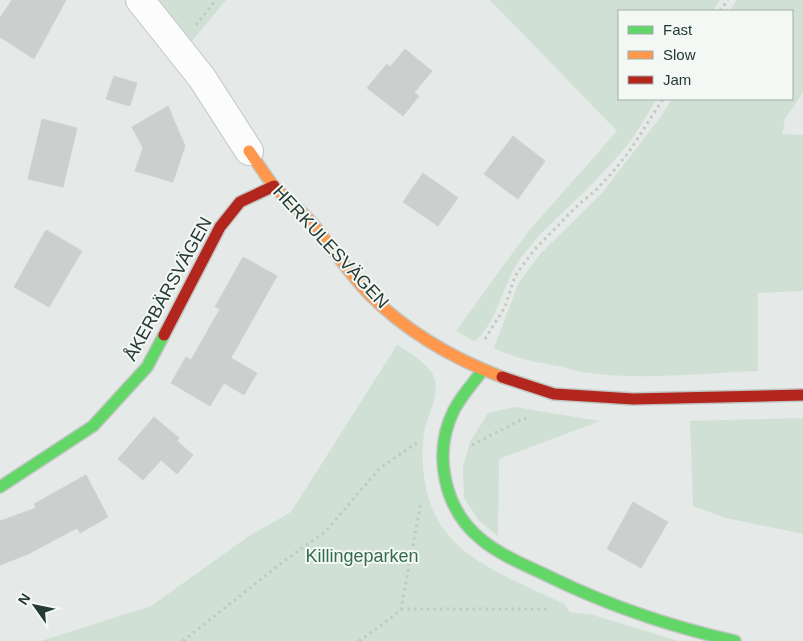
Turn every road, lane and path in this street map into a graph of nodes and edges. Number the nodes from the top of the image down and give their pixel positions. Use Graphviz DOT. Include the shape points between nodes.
graph roads {
  1 [pos="140,0"];
  2 [pos="662,100"];
  3 [pos="249,151"];
  4 [pos="274,186"];
  5 [pos="484,340"];
  6 [pos="483,370"];
  7 [pos="803,395"];
  8 [pos="537,414"];
  9 [pos="424,439"];
  10 [pos="444,465"];
  11 [pos="0,487"];
  12 [pos="401,609"];
  13 [pos="552,609"];
  14 [pos="183,641"];
  15 [pos="735,641"];
  1 -- 3 [label="street, HERKULESVÄGEN" via="202,78"];
  2 -- 5 [label="path" via="611,174 524,262 515,276 505,307"];
  3 -- 4 [label="street, HERKULESVÄGEN"];
  4 -- 6 [label="street, HERKULESVÄGEN" via="311,222 370,295 442,349"];
  4 -- 11 [label="street, ÅKERBÄRSVÄGEN" via="240,202 220,227 147,367 93,426"];
  6 -- 7 [label="street, HERKULESVÄGEN" via="554,394 633,399"];
  6 -- 10 [label="street" via="458,402 450,419"];
  8 -- 10 [label="path" via="473,444"];
  9 -- 14 [label="path" via="380,468 326,531"];
  10 -- 15 [label="street" via="447,494 460,519 494,549 614,606"];
  12 -- 13 [label="path"];
}
